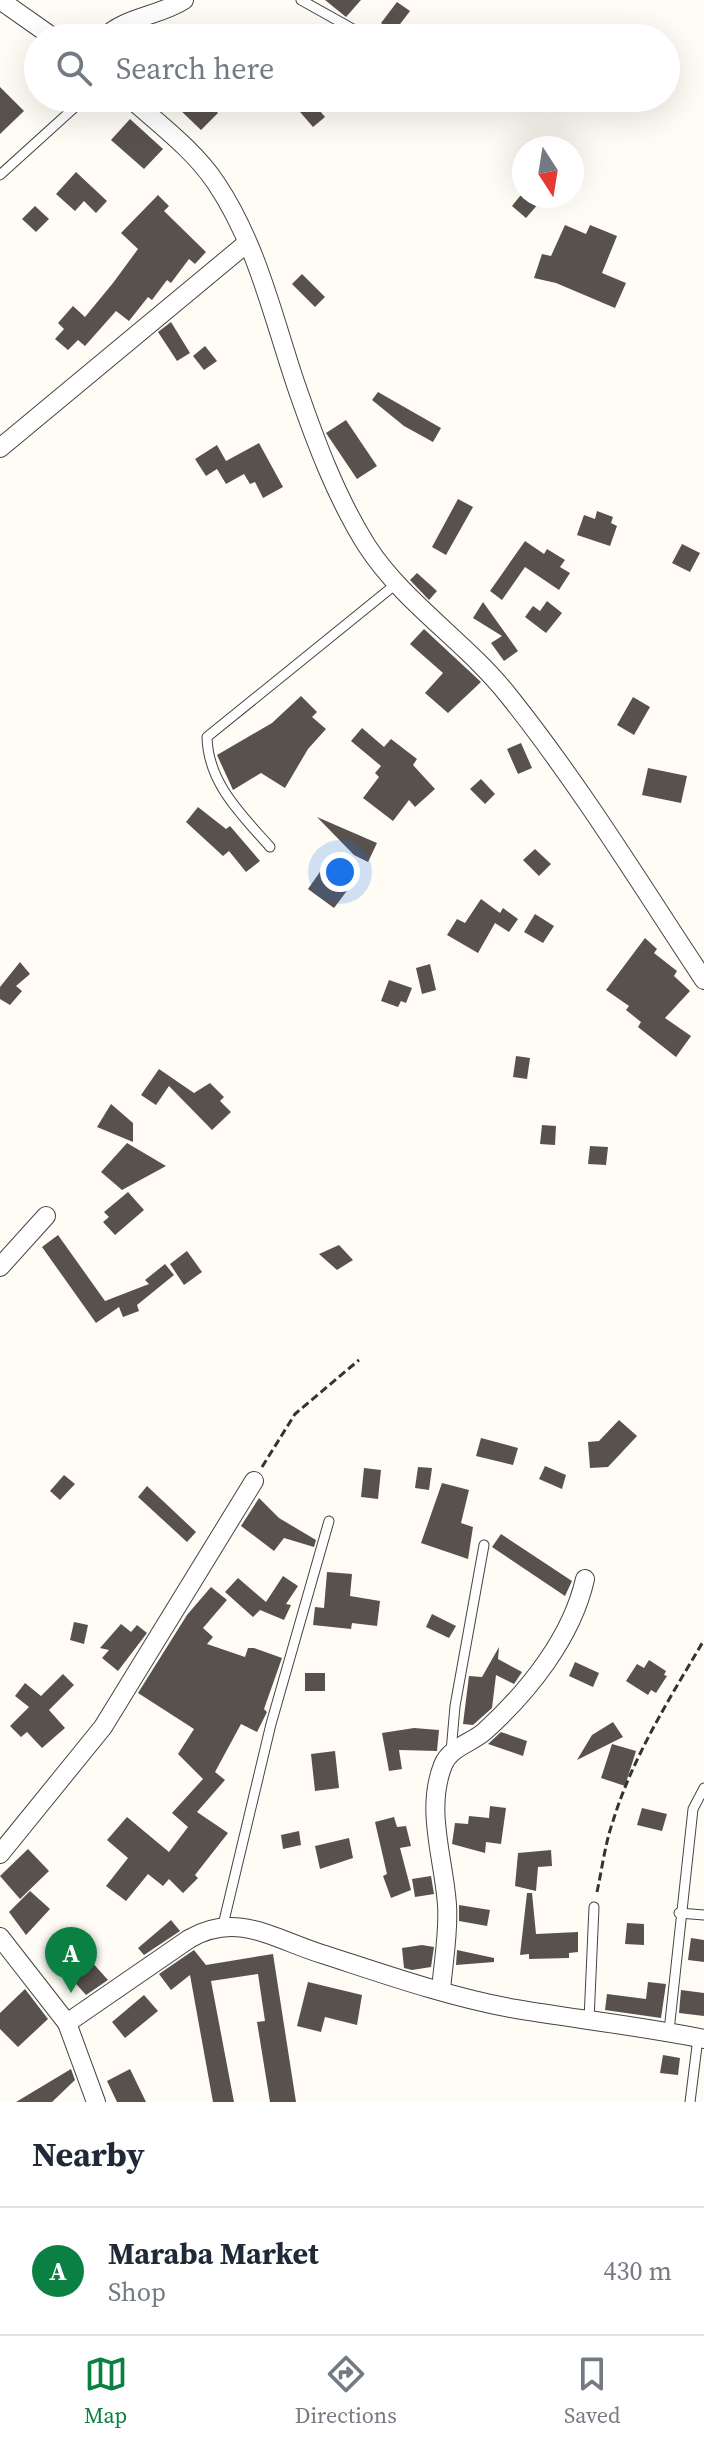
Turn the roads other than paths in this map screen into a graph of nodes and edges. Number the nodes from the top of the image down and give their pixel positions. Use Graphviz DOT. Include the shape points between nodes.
graph roads {
  1 [pos="0,0"];
  2 [pos="184,0"];
  3 [pos="301,0"];
  4 [pos="34,24"];
  5 [pos="128,24"];
  6 [pos="344,24"];
  7 [pos="70,112"];
  8 [pos="146,112"];
  9 [pos="0,175"];
  10 [pos="247,243"];
  11 [pos="0,448"];
  12 [pos="396,584"];
  13 [pos="270,847"];
  14 [pos="704,980"];
  15 [pos="46,1216"];
  16 [pos="0,1267"];
  17 [pos="254,1481"];
  18 [pos="329,1521"];
  19 [pos="484,1545"];
  20 [pos="585,1579"];
  21 [pos="451,1752"];
  22 [pos="704,1788"];
  23 [pos="0,1854"];
  24 [pos="594,1907"];
  25 [pos="679,1913"];
  26 [pos="704,1915"];
  27 [pos="223,1925"];
  28 [pos="0,1937"];
  29 [pos="441,1991"];
  30 [pos="589,2020"];
  31 [pos="67,2023"];
  32 [pos="669,2031"];
  33 [pos="701,2038"];
  34 [pos="96,2102"];
  35 [pos="690,2102"];
  1 -- 4 [label="street"];
  2 -- 5 [label="street"];
  3 -- 6 [label="lane"];
  7 -- 9 [label="lane"];
  8 -- 10 [label="street" via="216,182"];
  10 -- 11 [label="street"];
  10 -- 12 [label="street" via="340,500"];
  12 -- 13 [label="lane" via="207,737 208,759 223,790"];
  12 -- 14 [label="street" via="507,693"];
  15 -- 16 [label="street"];
  17 -- 23 [label="street" via="103,1727"];
  18 -- 27 [label="lane" via="271,1724"];
  19 -- 21 [label="lane"];
  20 -- 21 [label="street" via="578,1609 545,1663 502,1715"];
  21 -- 29 [label="street" via="435,1802 447,1904"];
  22 -- 25 [label="lane" via="693,1809"];
  24 -- 30 [label="lane"];
  25 -- 26 [label="lane"];
  25 -- 32 [label="lane"];
  27 -- 29 [label="street" via="251,1928"];
  27 -- 31 [label="street" via="189,1939"];
  28 -- 31 [label="street"];
  29 -- 30 [label="street"];
  30 -- 32 [label="street"];
  31 -- 34 [label="street"];
  32 -- 33 [label="street"];
  33 -- 35 [label="lane"];
}
